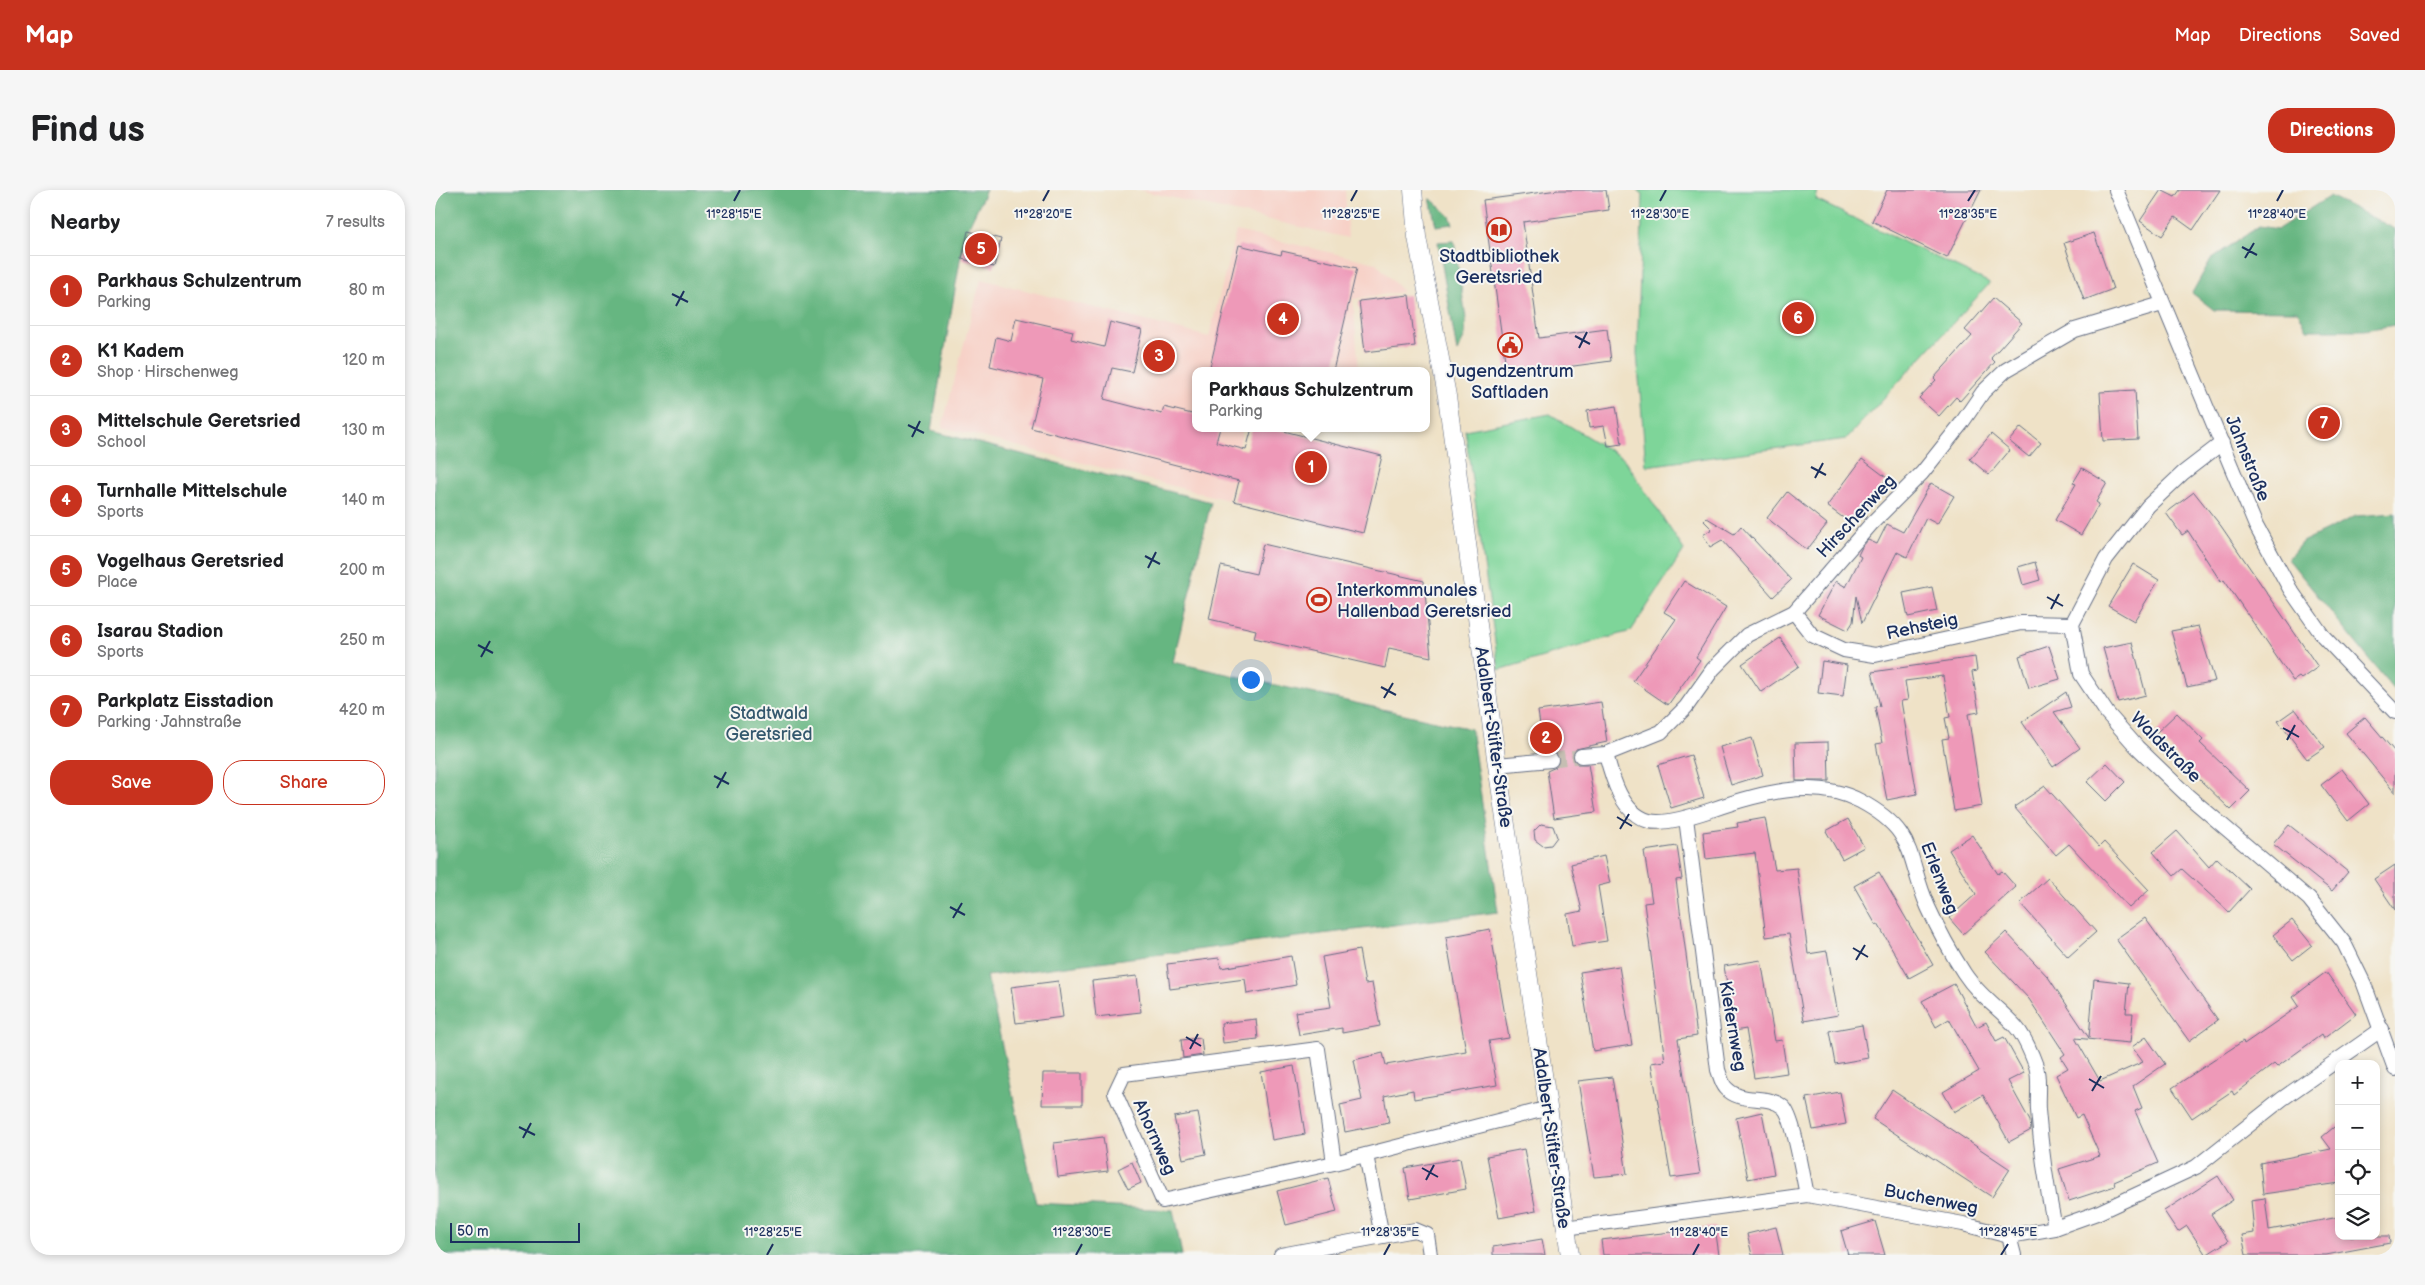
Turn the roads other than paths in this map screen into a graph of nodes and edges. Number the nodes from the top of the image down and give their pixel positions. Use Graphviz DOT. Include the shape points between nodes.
graph roads {
  1 [pos="1413,190"];
  2 [pos="2115,190"];
  3 [pos="2162,304"];
  4 [pos="2222,443"];
  5 [pos="1794,612"];
  6 [pos="2072,624"];
  7 [pos="2395,712"];
  8 [pos="1606,754"];
  9 [pos="1581,756"];
  10 [pos="1551,760"];
  11 [pos="1497,766"];
  12 [pos="1686,818"];
  13 [pos="2382,1029"];
  14 [pos="2395,1069"];
  15 [pos="1549,1108"];
  16 [pos="1366,1155"];
  17 [pos="1334,1163"];
  18 [pos="1807,1195"];
  19 [pos="1565,1228"];
  20 [pos="2055,1228"];
  21 [pos="1382,1236"];
  22 [pos="2009,1236"];
  23 [pos="1281,1255"];
  24 [pos="1430,1255"];
  25 [pos="1570,1255"];
  26 [pos="2013,1255"];
  1 -- 11 [label="street, Adalbert-Stifter-Straße" via="1417,237 1447,396"];
  2 -- 3 [label="street, Jahnstraße"];
  3 -- 4 [label="street, Jahnstraße"];
  3 -- 5 [label="street, Hirschenweg" via="2075,330 2006,370 1983,392 1922,473 1872,523"];
  4 -- 6 [label="street" via="2148,506 2106,559"];
  4 -- 7 [label="street, Jahnstraße" via="2256,526 2290,589 2323,636"];
  5 -- 6 [label="street, Rehsteig" via="1812,635 1845,650 1875,655 2021,623"];
  5 -- 8 [label="street, Hirschenweg" via="1747,635 1713,669 1686,707 1661,732"];
  6 -- 13 [label="street, Waldstraße" via="2081,674 2107,713 2187,795 2309,899 2344,943"];
  8 -- 9 [label="street, Hirschenweg"];
  8 -- 12 [label="street, Erlenweg" via="1613,784 1632,811 1649,821"];
  10 -- 11 [label="street"];
  11 -- 15 [label="street, Adalbert-Stifter-Straße"];
  12 -- 18 [label="street, Kiefernweg" via="1718,1070 1726,1088 1743,1098 1766,1100 1783,1107 1791,1120"];
  12 -- 20 [label="street, Erlenweg" via="1745,798 1793,790 1833,789 1892,821 1908,844 1928,906 1964,973 1989,1004 2017,1028 2036,1068 2038,1111"];
  13 -- 14 [label="street, Waldstraße"];
  13 -- 20 [label="street, Buchenweg" via="2282,1099 2196,1167 2097,1213"];
  15 -- 16 [label="street, Ahornweg"];
  15 -- 19 [label="street, Adalbert-Stifter-Straße"];
  16 -- 17 [label="street, Ahornweg"];
  16 -- 21 [label="street"];
  17 -- 17 [label="street, Ahornweg" via="1163,1201 1115,1092 1124,1074 1318,1049"];
  18 -- 19 [label="street, Buchenweg"];
  18 -- 22 [label="street, Buchenweg" via="1963,1224"];
  19 -- 25 [label="street, Adalbert-Stifter-Straße"];
  20 -- 22 [label="street, Buchenweg"];
  21 -- 23 [label="street"];
  21 -- 24 [label="street" via="1415,1230 1427,1235"];
  22 -- 26 [label="street"];
}
